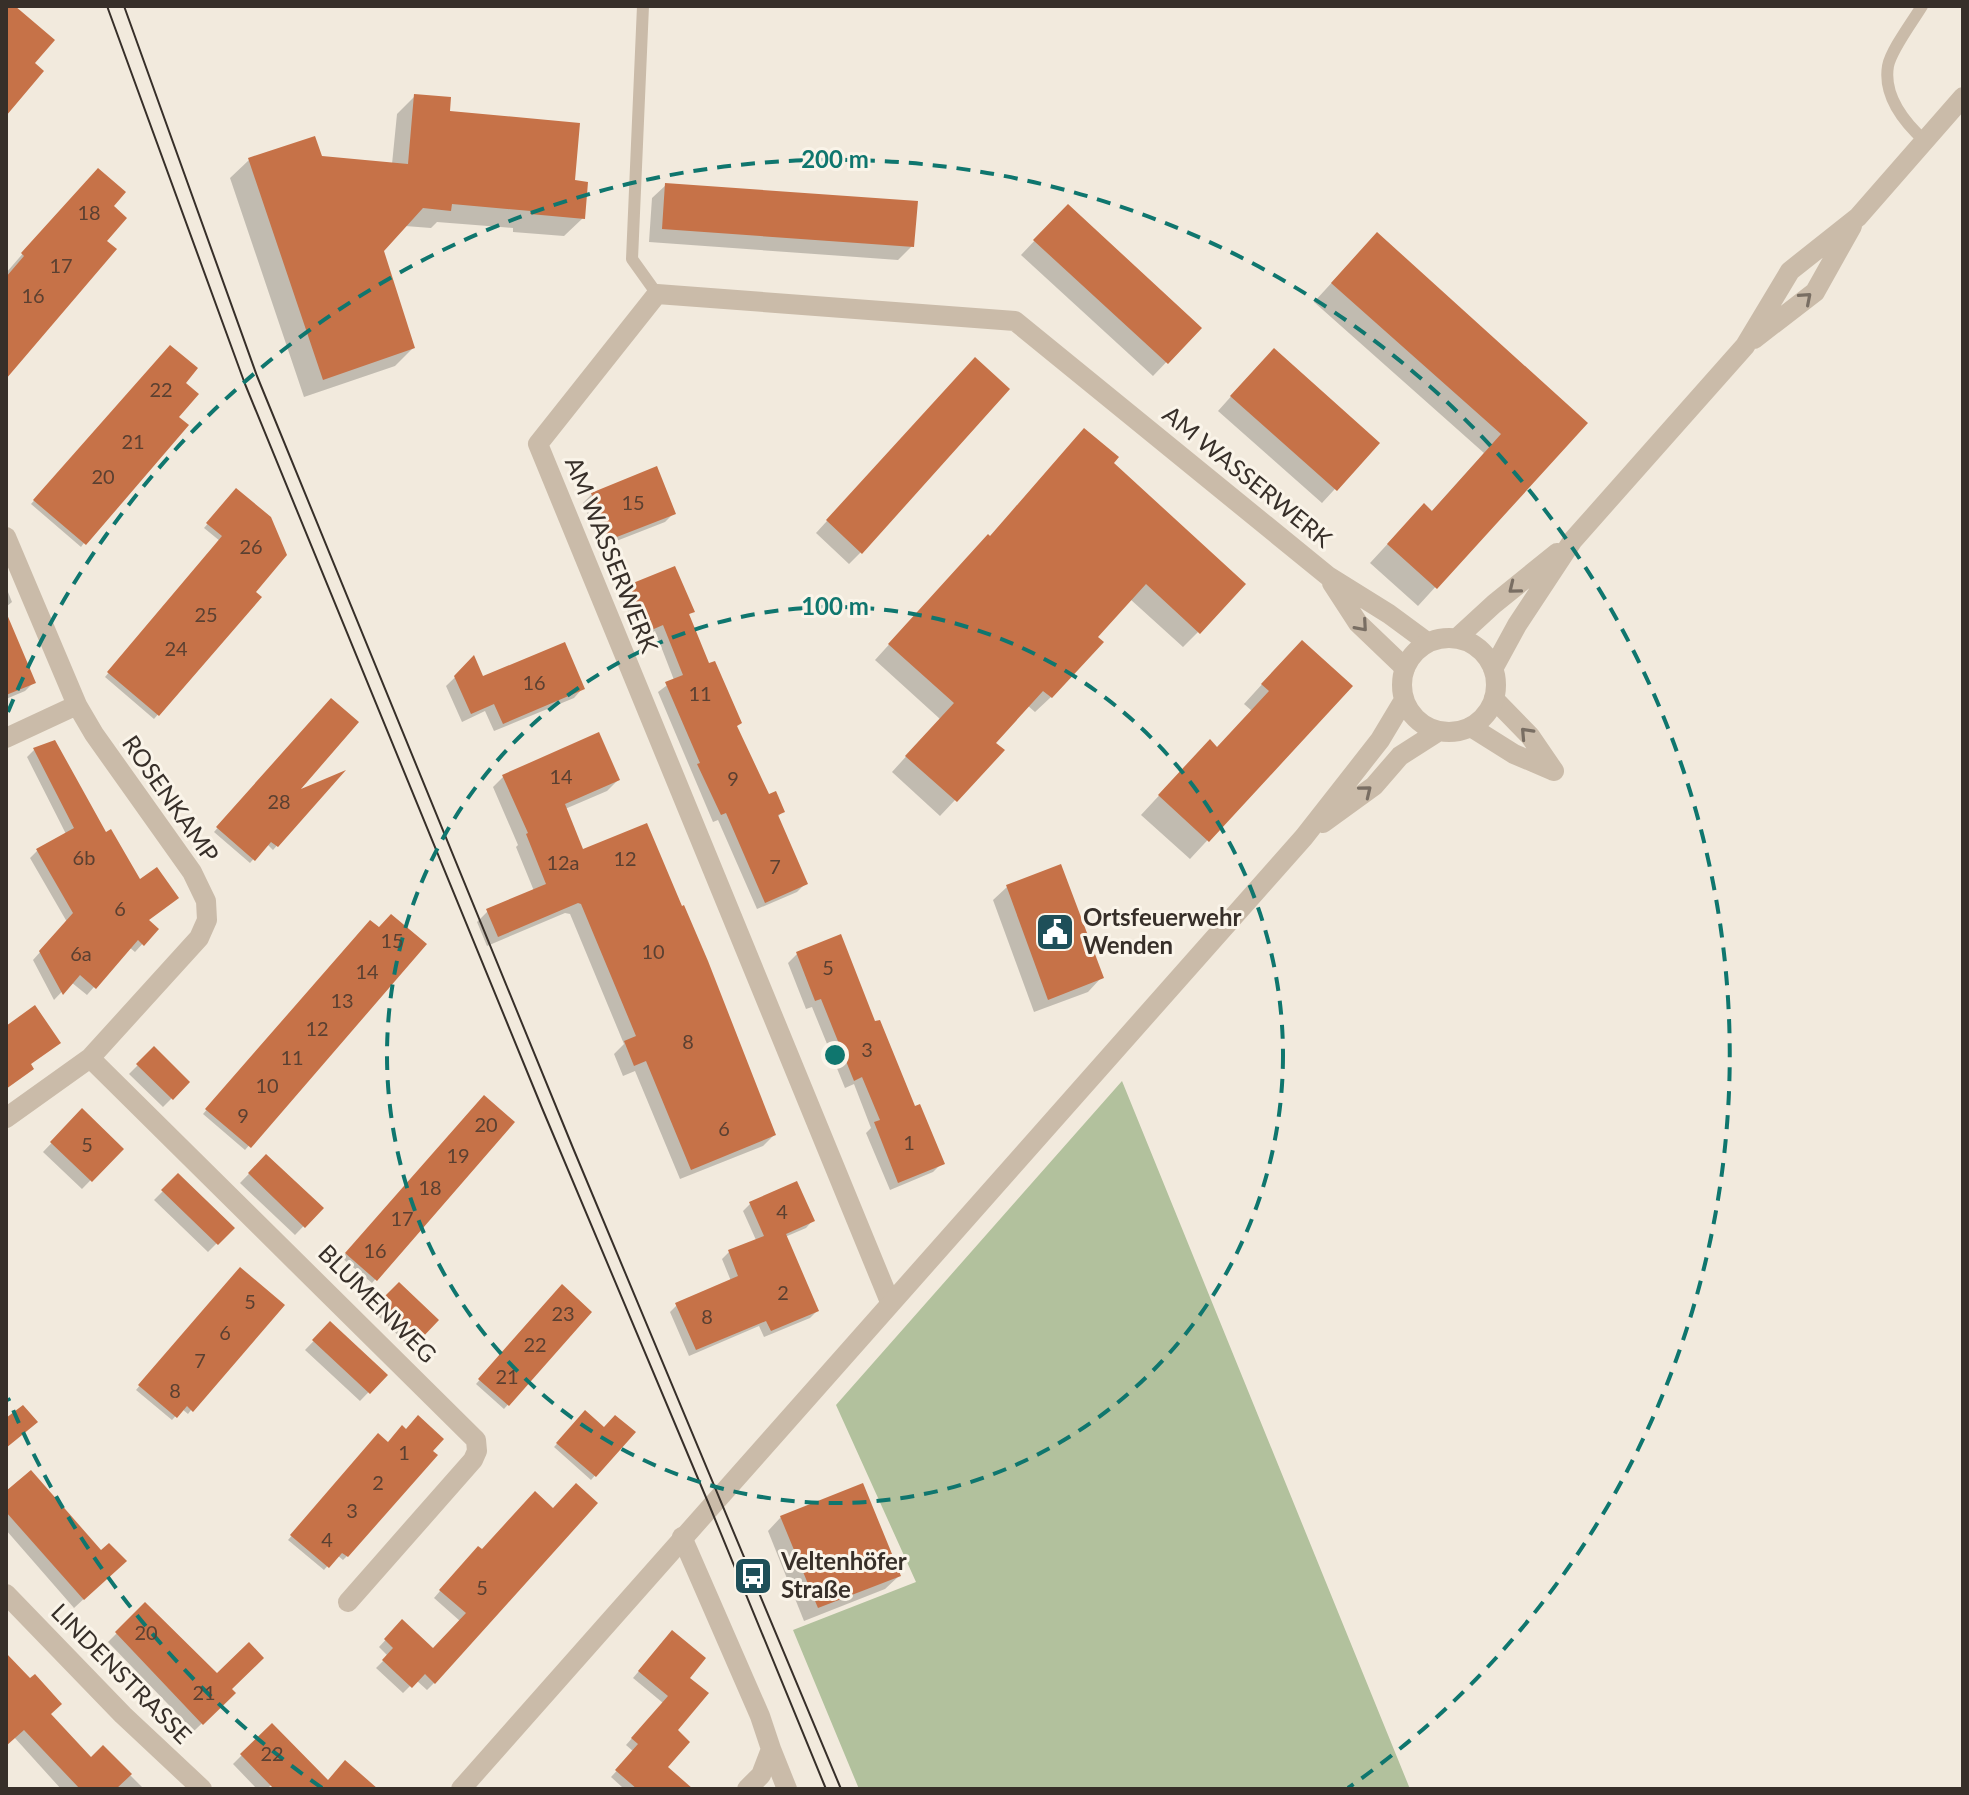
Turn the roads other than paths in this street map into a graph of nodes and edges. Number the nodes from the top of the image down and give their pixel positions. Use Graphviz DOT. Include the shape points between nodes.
graph roads {
  1 [pos="643,6"];
  2 [pos="1922,6"];
  3 [pos="1963,97"];
  4 [pos="1925,141"];
  5 [pos="1858,217"];
  6 [pos="657,294"];
  7 [pos="1745,346"];
  8 [pos="6,537"];
  9 [pos="1573,540"];
  10 [pos="1328,576"];
  11 [pos="1457,638"];
  12 [pos="1427,642"];
  13 [pos="1405,668"];
  14 [pos="1493,669"];
  15 [pos="1494,699"];
  16 [pos="1404,700"];
  17 [pos="77,705"];
  18 [pos="1471,727"];
  19 [pos="1439,731"];
  20 [pos="6,738"];
  21 [pos="1304,837"];
  22 [pos="90,1058"];
  23 [pos="6,1118"];
  24 [pos="890,1302"];
  25 [pos="682,1537"];
  26 [pos="6,1594"];
  27 [pos="348,1602"];
  28 [pos="771,1749"];
  29 [pos="202,1789"];
  30 [pos="461,1789"];
  31 [pos="747,1789"];
  32 [pos="787,1789"];
  1 -- 6 [label="lane" via="632,259"];
  2 -- 4 [label="lane" via="1888,64 1888,92 1910,128"];
  3 -- 4 [label="street"];
  4 -- 5 [label="street"];
  5 -- 7 [label="street" via="1790,271"];
  7 -- 5 [label="street, one-way" via="1815,292"];
  6 -- 10 [label="street, AM WASSERWERK" via="1015,321"];
  6 -- 24 [label="street, AM WASSERWERK" via="538,444"];
  7 -- 9 [label="street"];
  8 -- 17 [label="street, ROSENKAMP"];
  9 -- 11 [label="street, one-way"];
  9 -- 14 [label="street"];
  10 -- 12 [label="street"];
  10 -- 13 [label="street, one-way" via="1358,623"];
  11 -- 12 [label="street"];
  11 -- 14 [label="street" via="1479,649"];
  12 -- 13 [label="street"];
  13 -- 16 [label="street"];
  14 -- 15 [label="street"];
  15 -- 18 [label="street"];
  18 -- 15 [label="street, one-way" via="1554,771"];
  16 -- 19 [label="street" via="1418,720"];
  16 -- 21 [label="street" via="1380,740"];
  17 -- 20 [label="street"];
  17 -- 22 [label="street, ROSENKAMP" via="192,872 206,901 207,920 199,938"];
  18 -- 19 [label="street"];
  21 -- 19 [label="street, one-way" via="1374,786 1400,756"];
  21 -- 24 [label="street"];
  22 -- 23 [label="street, ROSENKAMP"];
  22 -- 27 [label="street, BLUMENWEG" via="476,1440 473,1460"];
  24 -- 25 [label="street"];
  25 -- 28 [label="street"];
  25 -- 30 [label="street"];
  26 -- 29 [label="street, LINDENSTRASSE"];
  28 -- 31 [label="street" via="761,1775"];
  28 -- 32 [label="street"];
}
